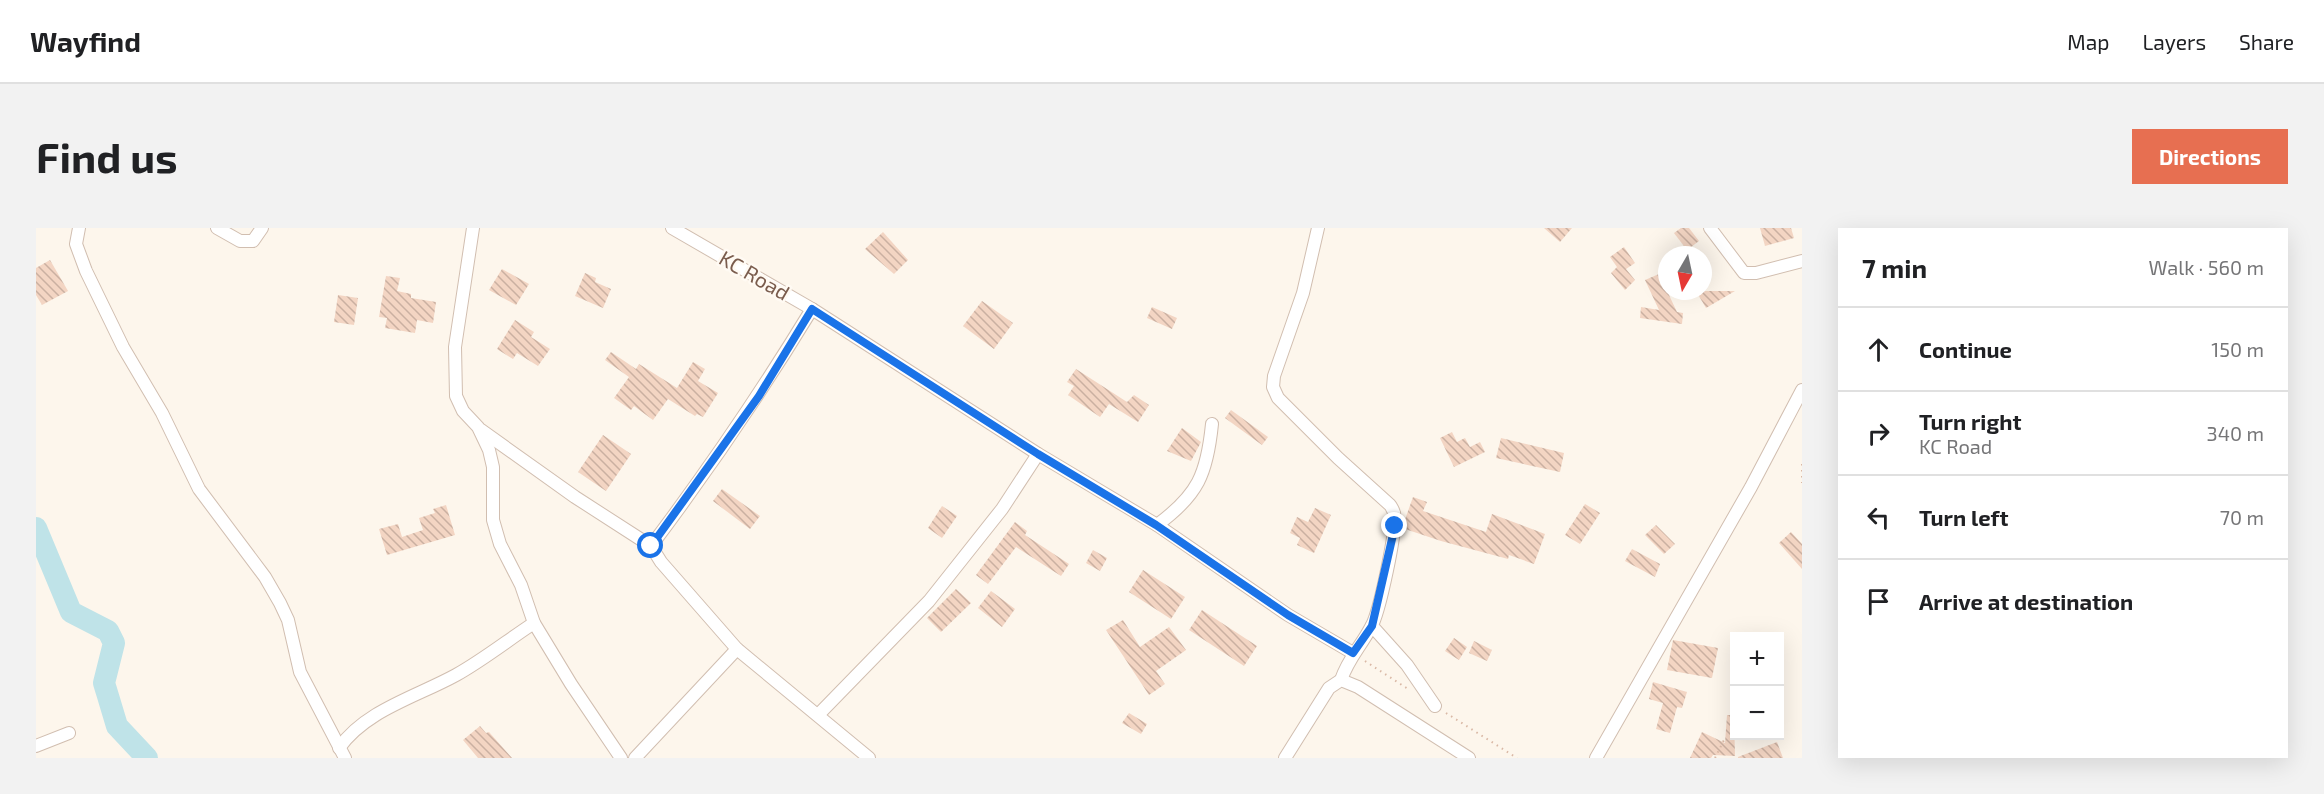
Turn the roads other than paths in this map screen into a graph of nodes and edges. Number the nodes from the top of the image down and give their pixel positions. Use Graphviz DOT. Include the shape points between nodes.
graph roads {
  1 [pos="79,228"];
  2 [pos="217,228"];
  3 [pos="261,228"];
  4 [pos="473,228"];
  5 [pos="672,228"];
  6 [pos="1318,228"];
  7 [pos="1710,228"];
  8 [pos="1802,261"];
  9 [pos="812,309"];
  10 [pos="1802,390"];
  11 [pos="1212,424"];
  12 [pos="478,428"];
  13 [pos="1038,454"];
  14 [pos="1156,525"];
  15 [pos="651,546"];
  16 [pos="534,623"];
  17 [pos="1372,626"];
  18 [pos="737,649"];
  19 [pos="1353,653"];
  20 [pos="1341,680"];
  21 [pos="1435,706"];
  22 [pos="818,716"];
  23 [pos="69,733"];
  24 [pos="36,746"];
  25 [pos="342,753"];
  26 [pos="621,758"];
  27 [pos="635,758"];
  28 [pos="869,758"];
  29 [pos="1286,758"];
  30 [pos="1468,758"];
  31 [pos="1596,758"];
  1 -- 25 [label="street" via="79,253 123,347 162,413 199,489 280,603 300,672"];
  2 -- 3 [label="street" via="240,241 253,241"];
  4 -- 12 [label="street" via="454,374 456,396"];
  5 -- 9 [label="street, KC Road"];
  6 -- 17 [label="street" via="1303,293 1273,387 1278,398 1394,512 1388,563"];
  7 -- 8 [label="street" via="1744,273"];
  9 -- 13 [label="street, KC Road"];
  9 -- 15 [label="street" via="747,414"];
  10 -- 31 [label="street"];
  11 -- 14 [label="street" via="1208,459 1188,500"];
  12 -- 15 [label="street"];
  12 -- 16 [label="street" via="493,467 493,520"];
  13 -- 14 [label="street, KC Road"];
  13 -- 22 [label="street" via="1002,509 929,601"];
  14 -- 19 [label="street, KC Road" via="1288,615"];
  15 -- 18 [label="street"];
  16 -- 25 [label="street" via="457,674 366,720 348,735"];
  16 -- 26 [label="street"];
  17 -- 19 [label="street"];
  17 -- 21 [label="street" via="1407,665"];
  18 -- 22 [label="street"];
  18 -- 27 [label="street"];
  19 -- 20 [label="street"];
  20 -- 29 [label="street" via="1329,688"];
  20 -- 30 [label="street"];
  22 -- 28 [label="street"];
  23 -- 24 [label="street"];
}
